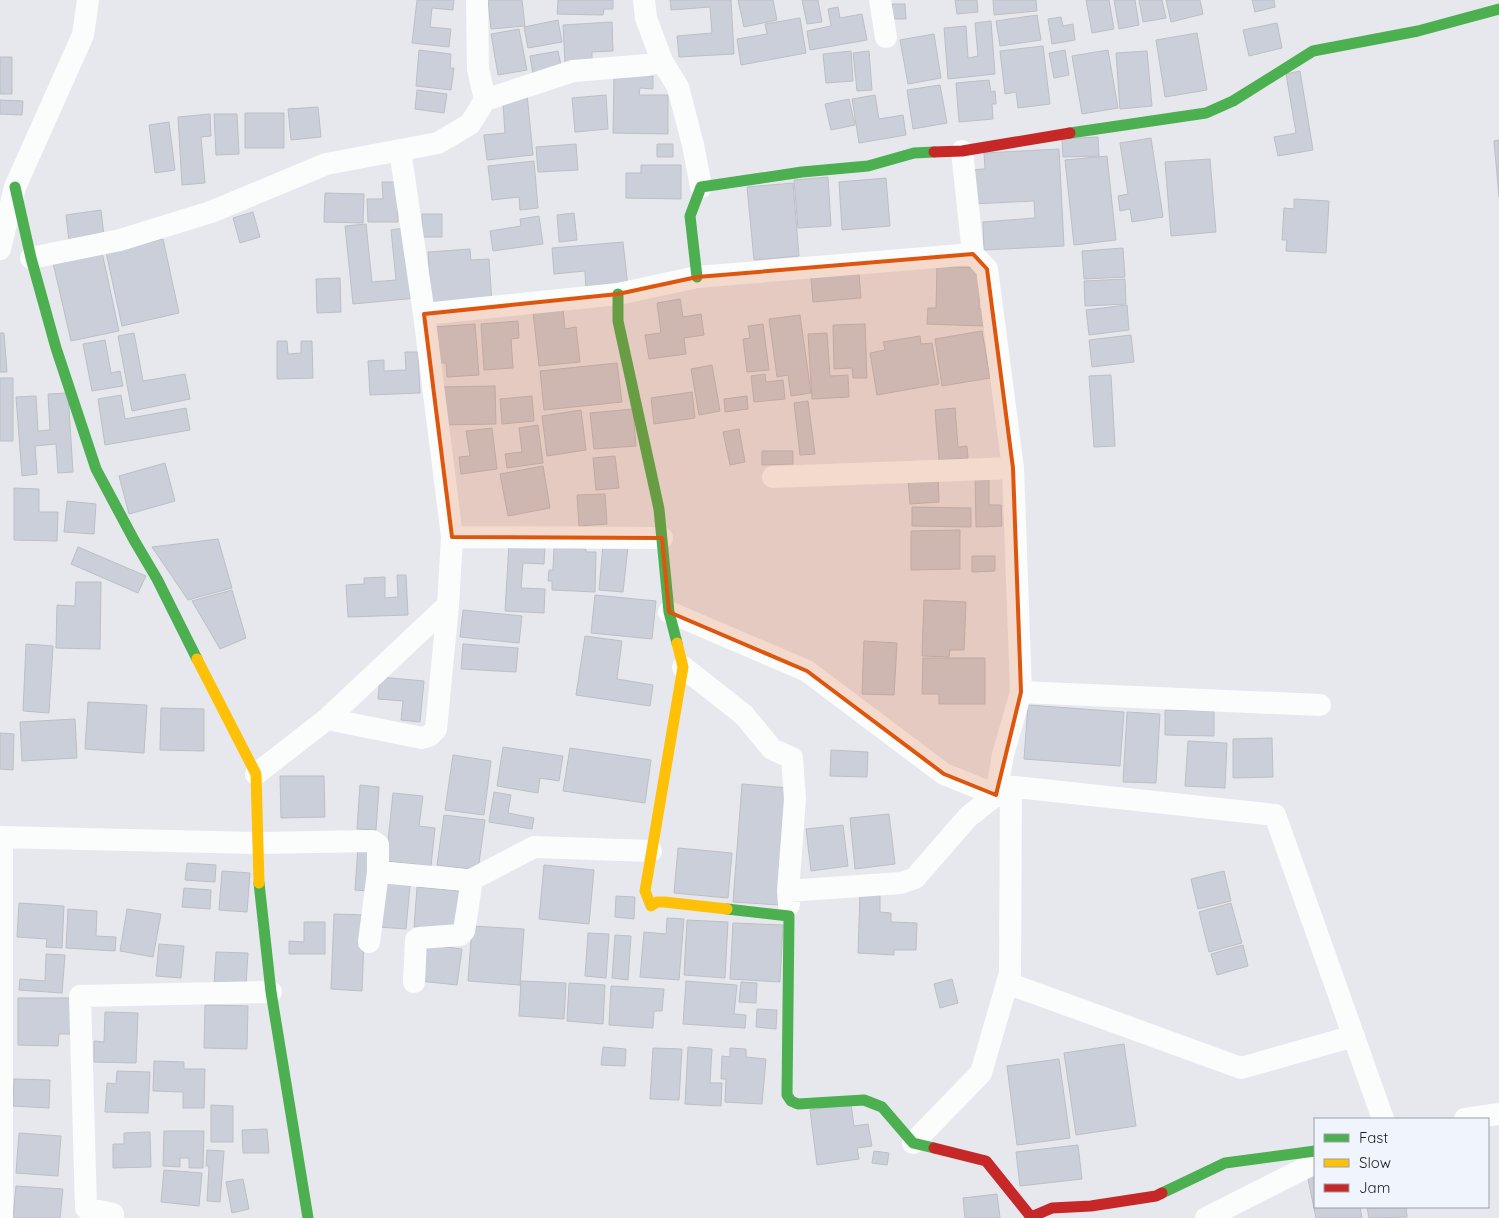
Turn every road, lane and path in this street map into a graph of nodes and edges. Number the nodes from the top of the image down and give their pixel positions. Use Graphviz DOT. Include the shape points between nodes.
graph roads {
  1 [pos="88,0"];
  2 [pos="477,0"];
  3 [pos="644,0"];
  4 [pos="880,0"];
  5 [pos="1499,9"];
  6 [pos="886,37"];
  7 [pos="662,61"];
  8 [pos="485,100"];
  9 [pos="400,150"];
  10 [pos="962,151"];
  11 [pos="7,187"];
  12 [pos="701,187"];
  13 [pos="0,250"];
  14 [pos="973,254"];
  15 [pos="31,258"];
  16 [pos="697,277"];
  17 [pos="618,294"];
  18 [pos="424,314"];
  19 [pos="1013,468"];
  20 [pos="773,477"];
  21 [pos="452,537"];
  22 [pos="662,538"];
  23 [pos="448,606"];
  24 [pos="669,612"];
  25 [pos="683,666"];
  26 [pos="1021,692"];
  27 [pos="1320,705"];
  28 [pos="327,719"];
  29 [pos="256,774"];
  30 [pos="1002,789"];
  31 [pos="1,837"];
  32 [pos="258,843"];
  33 [pos="651,851"];
  34 [pos="378,872"];
  35 [pos="469,881"];
  36 [pos="788,891"];
  37 [pos="789,916"];
  38 [pos="369,942"];
  39 [pos="1,963"];
  40 [pos="414,982"];
  41 [pos="1007,983"];
  42 [pos="271,992"];
  43 [pos="1354,1036"];
  44 [pos="1499,1114"];
  45 [pos="1382,1118"];
  46 [pos="1472,1118"];
  47 [pos="913,1143"];
  48 [pos="1314,1151"];
  49 [pos="1314,1164"];
  50 [pos="2,1218"];
  51 [pos="113,1218"];
  52 [pos="308,1218"];
  53 [pos="1206,1218"];
  1 -- 11 [label="street" via="83,35"];
  2 -- 8 [label="street" via="478,69"];
  3 -- 7 [label="street" via="646,18"];
  4 -- 6 [label="street"];
  5 -- 10 [label="street" via="1418,31 1313,50 1233,101 1206,113"];
  7 -- 8 [label="street" via="573,71"];
  7 -- 12 [label="street" via="678,87"];
  8 -- 9 [label="street" via="470,124 438,142"];
  9 -- 15 [label="street" via="326,164 211,212 120,240"];
  9 -- 18 [label="street"];
  10 -- 12 [label="street" via="914,153 868,166"];
  10 -- 14 [label="street"];
  11 -- 13 [label="street"];
  11 -- 15 [label="street"];
  12 -- 16 [label="street" via="690,216"];
  14 -- 16 [label="street"];
  14 -- 19 [label="street" via="988,269"];
  15 -- 29 [label="street" via="56,348 96,469 157,579"];
  16 -- 17 [label="street"];
  17 -- 18 [label="street"];
  17 -- 22 [label="street" via="618,321 659,509"];
  18 -- 21 [label="street"];
  19 -- 20 [label="street"];
  19 -- 26 [label="street"];
  21 -- 22 [label="street"];
  21 -- 23 [label="street"];
  22 -- 24 [label="street"];
  23 -- 28 [label="street"];
  23 -- 28 [label="street" via="436,730 422,738"];
  24 -- 25 [label="street"];
  24 -- 30 [label="street" via="807,671 944,774"];
  25 -- 33 [label="street"];
  25 -- 36 [label="street" via="744,715 772,749 792,758 795,799"];
  26 -- 27 [label="street"];
  26 -- 30 [label="street" via="1003,754"];
  28 -- 29 [label="street"];
  29 -- 32 [label="street"];
  30 -- 36 [label="street" via="968,817 908,882"];
  30 -- 41 [label="street" via="1010,973"];
  30 -- 43 [label="street" via="1275,815"];
  31 -- 32 [label="street"];
  31 -- 39 [label="street"];
  32 -- 34 [label="street" via="372,841 378,847"];
  32 -- 42 [label="street" via="259,893"];
  33 -- 35 [label="street" via="534,847"];
  33 -- 37 [label="street" via="646,891 651,906 664,902"];
  34 -- 35 [label="street"];
  34 -- 38 [label="street"];
  35 -- 40 [label="street" via="464,931 460,935 417,939"];
  36 -- 37 [label="street"];
  37 -- 47 [label="street" via="787,1095 790,1101 798,1104 872,1102 882,1107"];
  39 -- 50 [label="street"];
  41 -- 43 [label="street" via="1241,1068"];
  41 -- 47 [label="street" via="981,1073"];
  42 -- 51 [label="street" via="80,996 86,1208 113,1214"];
  42 -- 52 [label="street"];
  43 -- 45 [label="street"];
  44 -- 46 [label="street"];
  47 -- 48 [label="street" via="986,1161 1031,1217 1052,1208 1156,1196 1225,1163"];
  49 -- 53 [label="street"];
}
